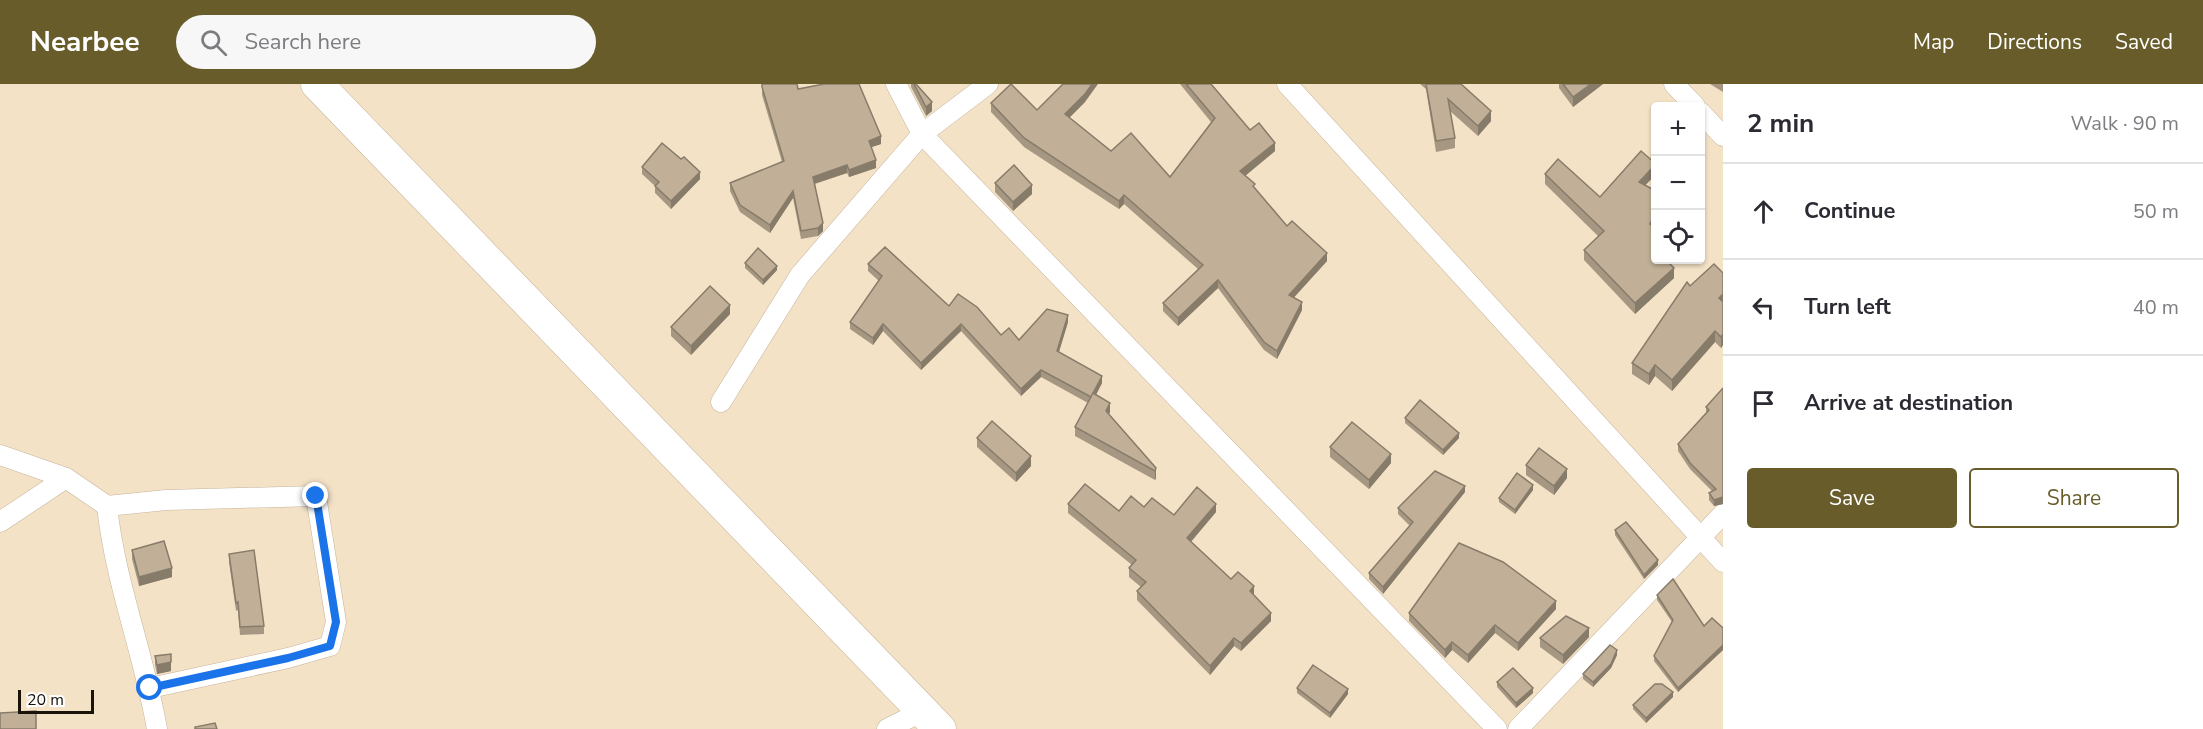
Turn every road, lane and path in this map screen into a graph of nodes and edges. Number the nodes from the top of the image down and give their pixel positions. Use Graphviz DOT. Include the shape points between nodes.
graph roads {
  1 [pos="317,84"];
  2 [pos="896,84"];
  3 [pos="988,84"];
  4 [pos="1287,84"];
  5 [pos="1674,84"];
  6 [pos="1691,102"];
  7 [pos="1705,116"];
  8 [pos="922,134"];
  9 [pos="1723,136"];
  10 [pos="721,402"];
  11 [pos="0,455"];
  12 [pos="66,478"];
  13 [pos="107,506"];
  14 [pos="1723,514"];
  15 [pos="0,522"];
  16 [pos="1700,538"];
  17 [pos="1723,562"];
  18 [pos="150,688"];
  19 [pos="932,720"];
  20 [pos="157,729"];
  21 [pos="887,729"];
  22 [pos="1497,729"];
  23 [pos="1518,729"];
  1 -- 19 [label="main road"];
  2 -- 8 [label="street"];
  3 -- 8 [label="street"];
  4 -- 16 [label="street"];
  5 -- 6 [label="street"];
  7 -- 9 [label="street"];
  8 -- 10 [label="street" via="800,275"];
  8 -- 22 [label="street"];
  11 -- 12 [label="street"];
  12 -- 13 [label="street"];
  12 -- 15 [label="street"];
  13 -- 18 [label="street" via="111,547"];
  13 -- 18 [label="street" via="166,500 316,496 336,622 330,646"];
  14 -- 16 [label="street"];
  16 -- 17 [label="street"];
  16 -- 23 [label="street"];
  18 -- 20 [label="street"];
  19 -- 21 [label="street"];
}
